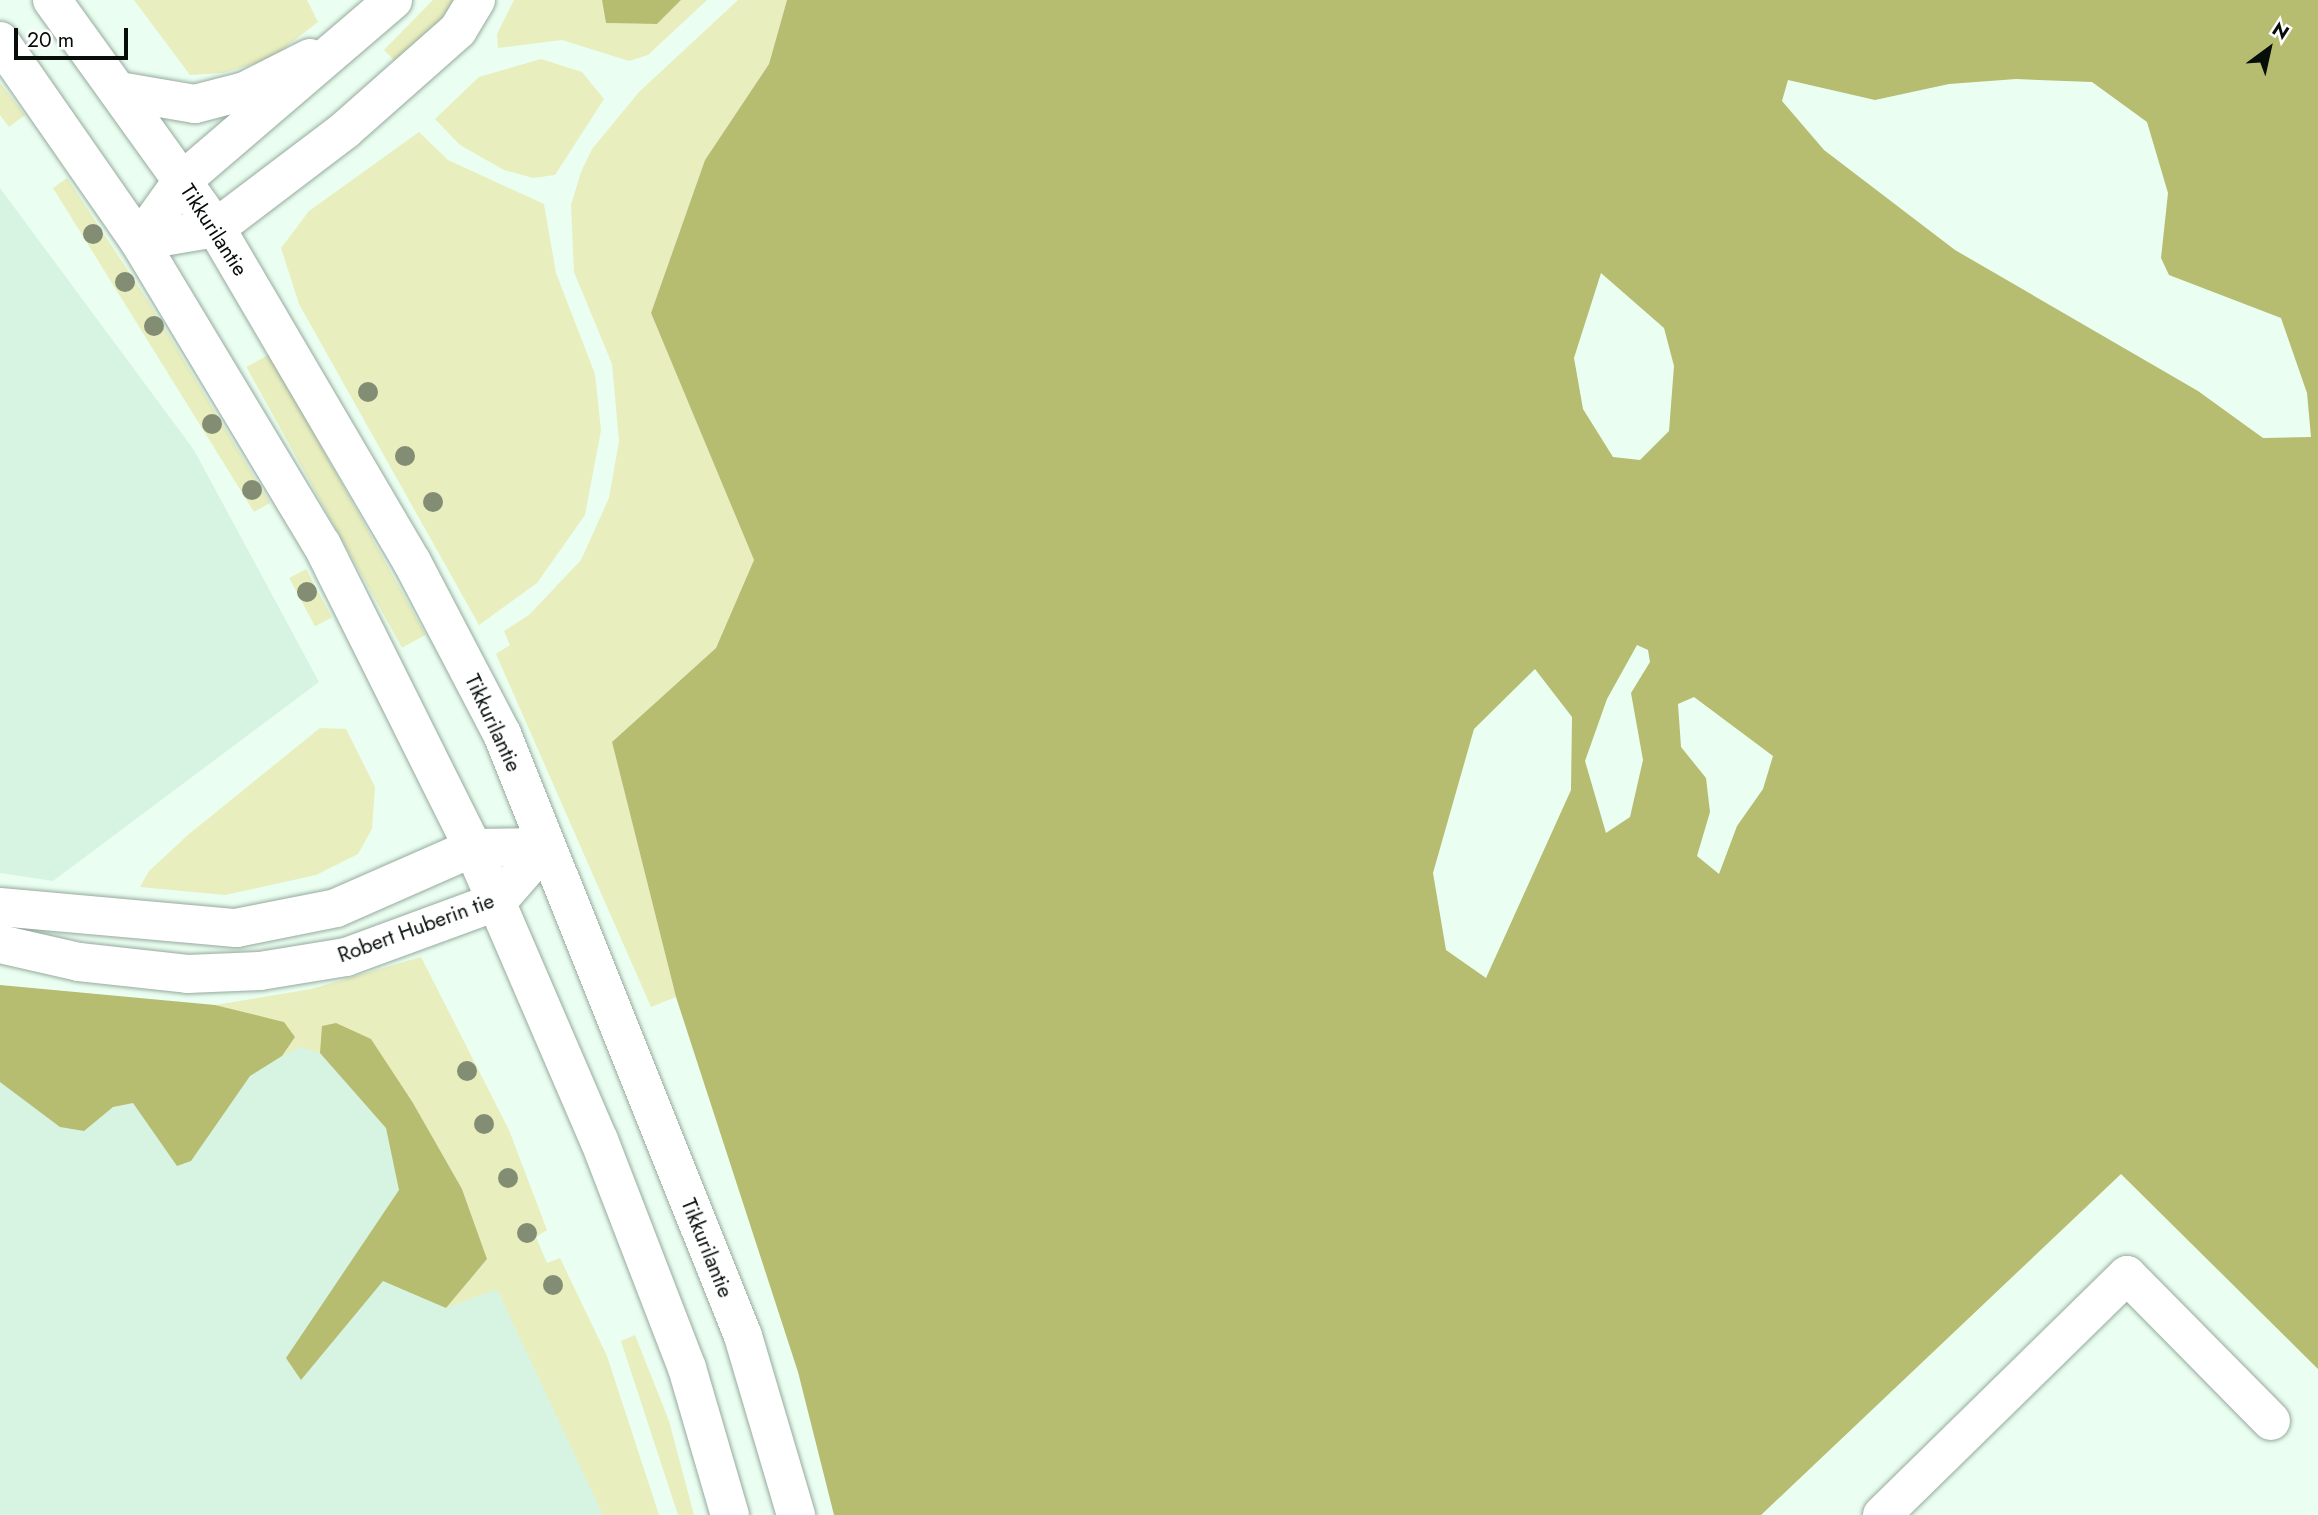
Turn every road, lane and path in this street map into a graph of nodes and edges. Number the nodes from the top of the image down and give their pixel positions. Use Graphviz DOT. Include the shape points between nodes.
graph roads {
  1 [pos="52,0"];
  2 [pos="393,0"];
  3 [pos="476,0"];
  4 [pos="362,32"];
  5 [pos="0,41"];
  6 [pos="119,91"];
  7 [pos="182,181"];
  8 [pos="216,228"];
  9 [pos="139,241"];
  10 [pos="545,847"];
  11 [pos="473,848"];
  12 [pos="498,901"];
  13 [pos="0,907"];
  14 [pos="0,944"];
  15 [pos="2271,1421"];
  16 [pos="730,1515"];
  17 [pos="796,1515"];
  18 [pos="1882,1515"];
  1 -- 6 [label="main road, Tikkurilantie"];
  2 -- 4 [label="main road"];
  3 -- 8 [label="main road" via="458,30 345,130"];
  4 -- 6 [label="main road" via="245,91 195,104"];
  4 -- 7 [label="main road"];
  5 -- 9 [label="main road"];
  6 -- 7 [label="main road, Tikkurilantie"];
  7 -- 8 [label="main road, Tikkurilantie"];
  7 -- 9 [label="main road"];
  8 -- 9 [label="main road"];
  8 -- 10 [label="main road, Tikkurilantie" via="412,562 502,734"];
  9 -- 11 [label="main road" via="321,545"];
  10 -- 11 [label="main road"];
  10 -- 12 [label="main road, Robert Huberin tie"];
  10 -- 17 [label="main road, Tikkurilantie" via="743,1336"];
  11 -- 12 [label="main road"];
  11 -- 13 [label="main road" via="336,908 265,924 206,930"];
  12 -- 14 [label="main road, Robert Huberin tie" via="346,957 260,971 187,974 79,962"];
  12 -- 16 [label="main road" via="687,1368"];
  15 -- 18 [label="main road" via="2127,1275"];
}
